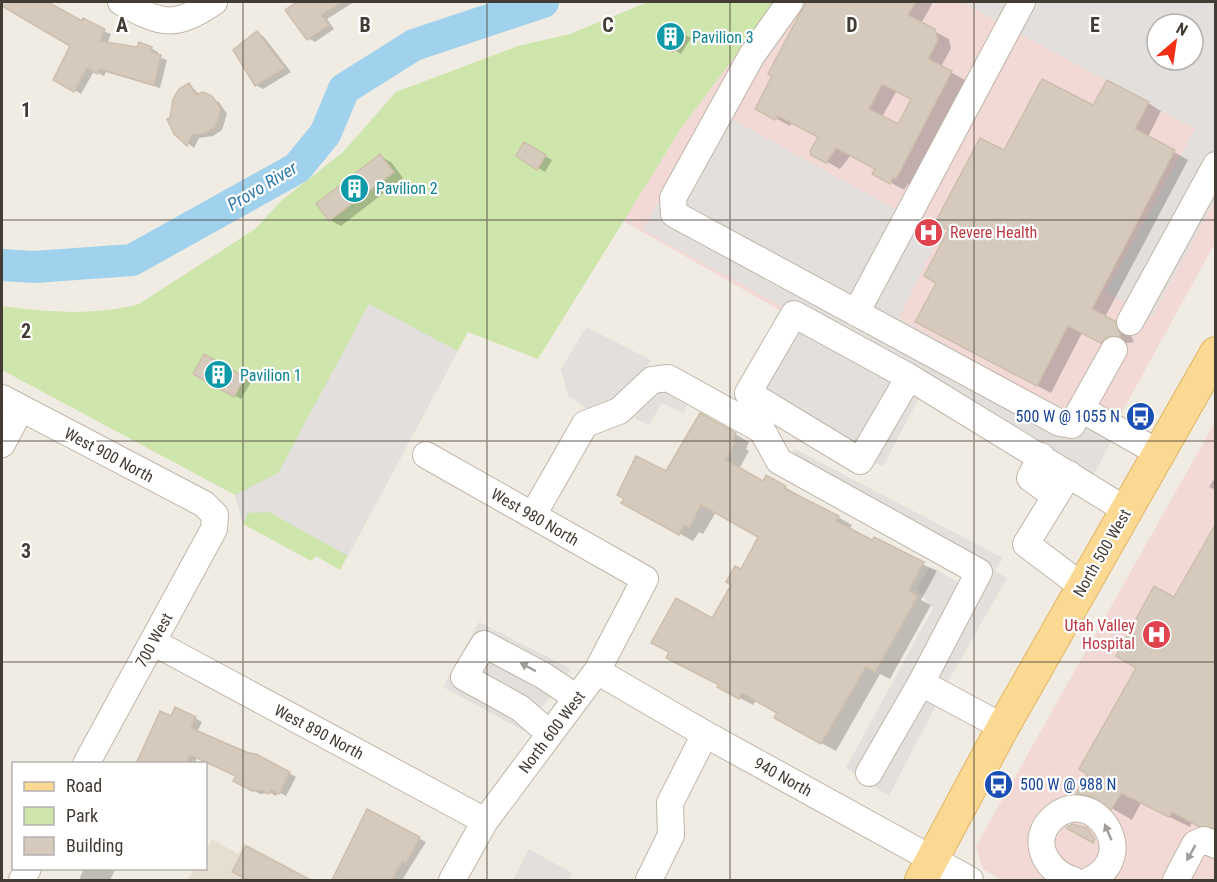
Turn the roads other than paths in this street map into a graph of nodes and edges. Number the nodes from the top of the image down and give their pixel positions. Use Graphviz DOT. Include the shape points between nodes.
graph roads {
  1 [pos="120,2"];
  2 [pos="214,2"];
  3 [pos="790,2"];
  4 [pos="1022,2"];
  5 [pos="1215,165"];
  6 [pos="856,313"];
  7 [pos="1130,322"];
  8 [pos="1114,351"];
  9 [pos="1215,353"];
  10 [pos="909,377"];
  11 [pos="11,403"];
  12 [pos="1081,409"];
  13 [pos="2,444"];
  14 [pos="1159,453"];
  15 [pos="426,455"];
  16 [pos="1041,456"];
  17 [pos="1069,474"];
  18 [pos="1055,496"];
  19 [pos="1126,510"];
  20 [pos="215,515"];
  21 [pos="533,515"];
  22 [pos="645,579"];
  23 [pos="1083,586"];
  24 [pos="153,642"];
  25 [pos="597,671"];
  26 [pos="921,683"];
  27 [pos="577,698"];
  28 [pos="1003,727"];
  29 [pos="550,734"];
  30 [pos="705,734"];
  31 [pos="87,762"];
  32 [pos="869,773"];
  33 [pos="485,821"];
  34 [pos="1215,844"];
  35 [pos="927,870"];
  36 [pos="460,878"];
  37 [pos="649,880"];
  38 [pos="970,880"];
  39 [pos="1073,880"];
  40 [pos="1090,880"];
  41 [pos="1176,880"];
  1 -- 2 [label="street" via="152,19 172,21 184,20"];
  3 -- 6 [label="street" via="752,55 673,198 674,214"];
  4 -- 6 [label="street"];
  5 -- 7 [label="street"];
  6 -- 12 [label="street" via="1060,423 1072,425"];
  8 -- 12 [label="street"];
  9 -- 14 [label="main road, North 500 West"];
  10 -- 10 [label="street" via="794,314 748,393 860,461"];
  10 -- 16 [label="street"];
  11 -- 13 [label="street"];
  11 -- 20 [label="street, West 900 North" via="204,504"];
  12 -- 14 [label="street"];
  14 -- 19 [label="main road, North 500 West"];
  15 -- 21 [label="street, West 980 North"];
  16 -- 17 [label="street"];
  16 -- 18 [label="street" via="1030,478"];
  17 -- 18 [label="street"];
  17 -- 19 [label="street"];
  18 -- 23 [label="street" via="1026,544"];
  19 -- 23 [label="main road, North 500 West"];
  20 -- 24 [label="street, 700 West" via="214,529"];
  21 -- 22 [label="street, West 980 North"];
  21 -- 26 [label="street" via="585,424 619,411 652,380 668,378 762,430 779,461 979,572"];
  22 -- 25 [label="street, North 600 West"];
  23 -- 28 [label="main road, North 500 West"];
  24 -- 31 [label="street, 700 West"];
  24 -- 33 [label="street, West 890 North"];
  25 -- 27 [label="street, North 600 West"];
  25 -- 30 [label="street, 940 North"];
  26 -- 28 [label="street"];
  26 -- 32 [label="street"];
  27 -- 29 [label="street, North 600 West"];
  27 -- 29 [label="street, one-way" via="484,644 464,677 520,708"];
  28 -- 35 [label="main road, North 500 West"];
  29 -- 33 [label="street, North 600 West"];
  30 -- 35 [label="street, 940 North"];
  30 -- 37 [label="street" via="670,803 671,835"];
  33 -- 36 [label="street, North 600 West"];
  34 -- 41 [label="street, one-way" via="1204,840 1195,844"];
  35 -- 38 [label="street, 940 North"];
  40 -- 39 [label="street, one-way" via="1106,867 1113,838 1097,816 1084,810 1068,810 1054,816 1041,844 1053,872"];
}
